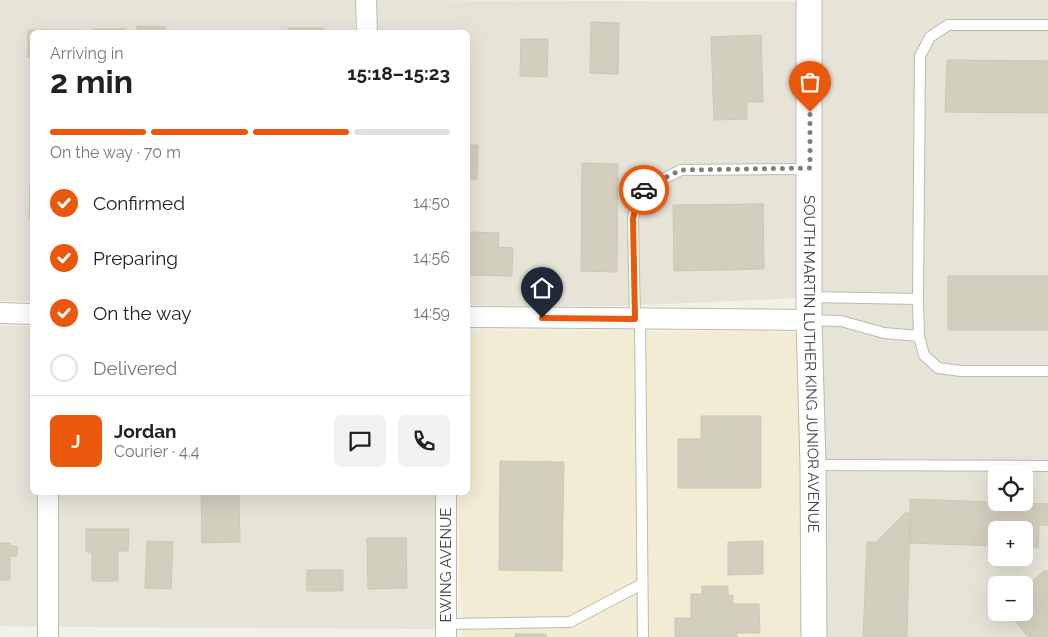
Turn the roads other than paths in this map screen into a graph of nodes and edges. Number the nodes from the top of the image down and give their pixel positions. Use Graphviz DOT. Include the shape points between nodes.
graph roads {
  1 [pos="366,0"];
  2 [pos="809,0"];
  3 [pos="1048,25"];
  4 [pos="367,30"];
  5 [pos="810,168"];
  6 [pos="918,299"];
  7 [pos="809,308"];
  8 [pos="0,313"];
  9 [pos="30,314"];
  10 [pos="470,317"];
  11 [pos="638,319"];
  12 [pos="919,336"];
  13 [pos="1048,371"];
  14 [pos="812,465"];
  15 [pos="1048,466"];
  16 [pos="48,495"];
  17 [pos="446,495"];
  18 [pos="642,584"];
  19 [pos="446,630"];
  20 [pos="48,637"];
  21 [pos="643,637"];
  22 [pos="814,637"];
  1 -- 4 [label="street"];
  2 -- 5 [label="street, SOUTH MARTIN LUTHER KING JUNIOR AVENUE"];
  3 -- 6 [label="lane" via="948,25 930,37 920,56"];
  5 -- 7 [label="street, SOUTH MARTIN LUTHER KING JUNIOR AVENUE"];
  5 -- 11 [label="lane" via="681,170 647,186 637,199 633,219"];
  6 -- 7 [label="lane"];
  6 -- 12 [label="lane"];
  7 -- 11 [label="street"];
  7 -- 12 [label="lane" via="884,333"];
  7 -- 14 [label="street, SOUTH MARTIN LUTHER KING JUNIOR AVENUE"];
  8 -- 9 [label="street"];
  10 -- 11 [label="street"];
  11 -- 18 [label="lane"];
  12 -- 13 [label="lane" via="924,355 938,368"];
  14 -- 15 [label="lane"];
  14 -- 22 [label="street, SOUTH MARTIN LUTHER KING JUNIOR AVENUE"];
  16 -- 20 [label="street"];
  17 -- 19 [label="street, EWING AVENUE"];
  18 -- 19 [label="lane" via="570,622"];
  18 -- 21 [label="lane"];
}
